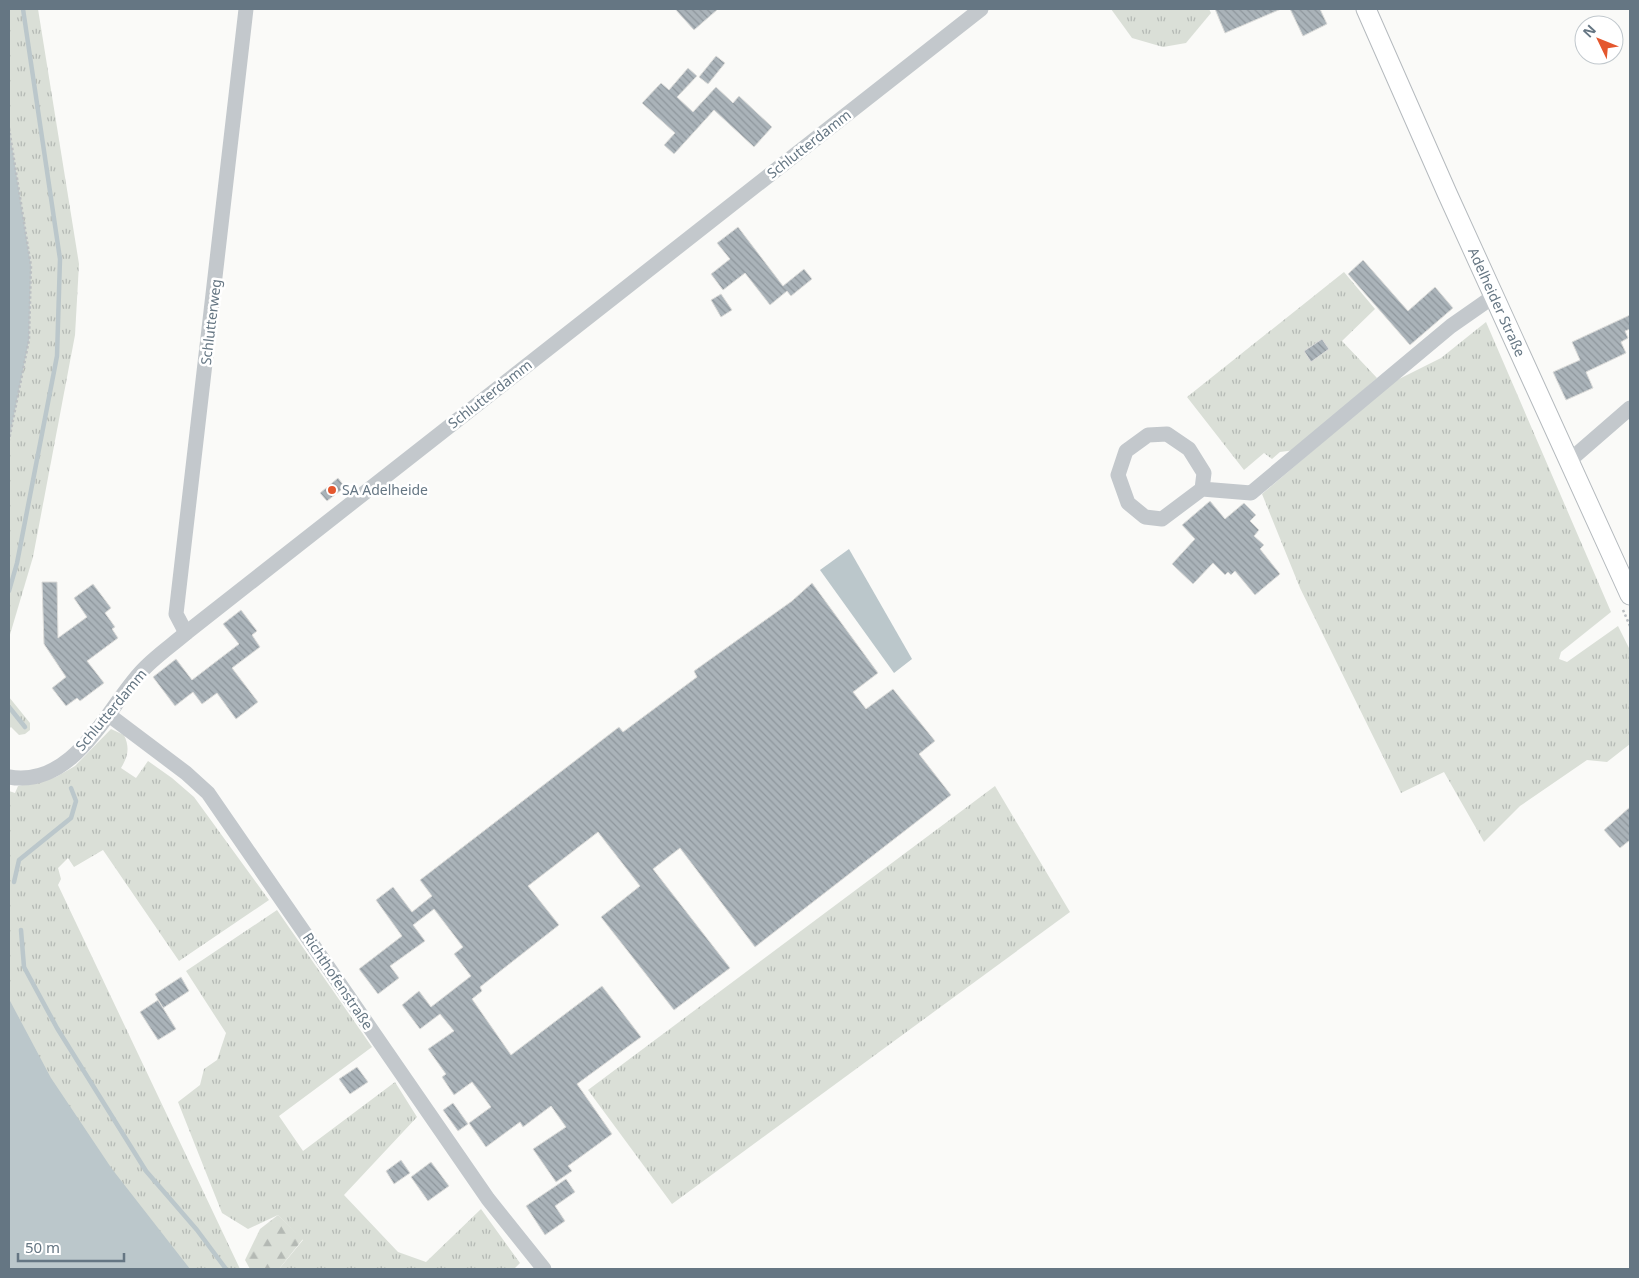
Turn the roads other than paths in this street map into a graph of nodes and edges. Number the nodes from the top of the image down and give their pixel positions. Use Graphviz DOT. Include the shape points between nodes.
graph roads {
  1 [pos="246,9"];
  2 [pos="981,9"];
  3 [pos="1366,9"];
  4 [pos="1494,296"];
  5 [pos="1630,408"];
  6 [pos="1569,461"];
  7 [pos="1202,489"];
  8 [pos="1630,595"];
  9 [pos="186,633"];
  10 [pos="109,715"];
  11 [pos="9,777"];
  12 [pos="544,1269"];
  1 -- 9 [label="street, Schlutterweg" via="176,614"];
  2 -- 9 [label="street, Schlutterdamm"];
  3 -- 4 [label="main road, Adelheider Straße"];
  4 -- 6 [label="main road, Adelheider Straße"];
  4 -- 7 [label="street" via="1451,326 1250,493"];
  5 -- 6 [label="street"];
  6 -- 8 [label="main road, Adelheider Straße"];
  7 -- 7 [label="street" via="1162,519 1145,517 1128,503 1118,475 1126,451 1148,435 1166,434 1189,449 1204,473"];
  9 -- 10 [label="street, Schlutterdamm" via="140,672"];
  10 -- 11 [label="street, Schlutterdamm" via="87,743 65,763 43,773"];
  10 -- 12 [label="street, Richthofenstraße" via="208,793 488,1199"];
}
